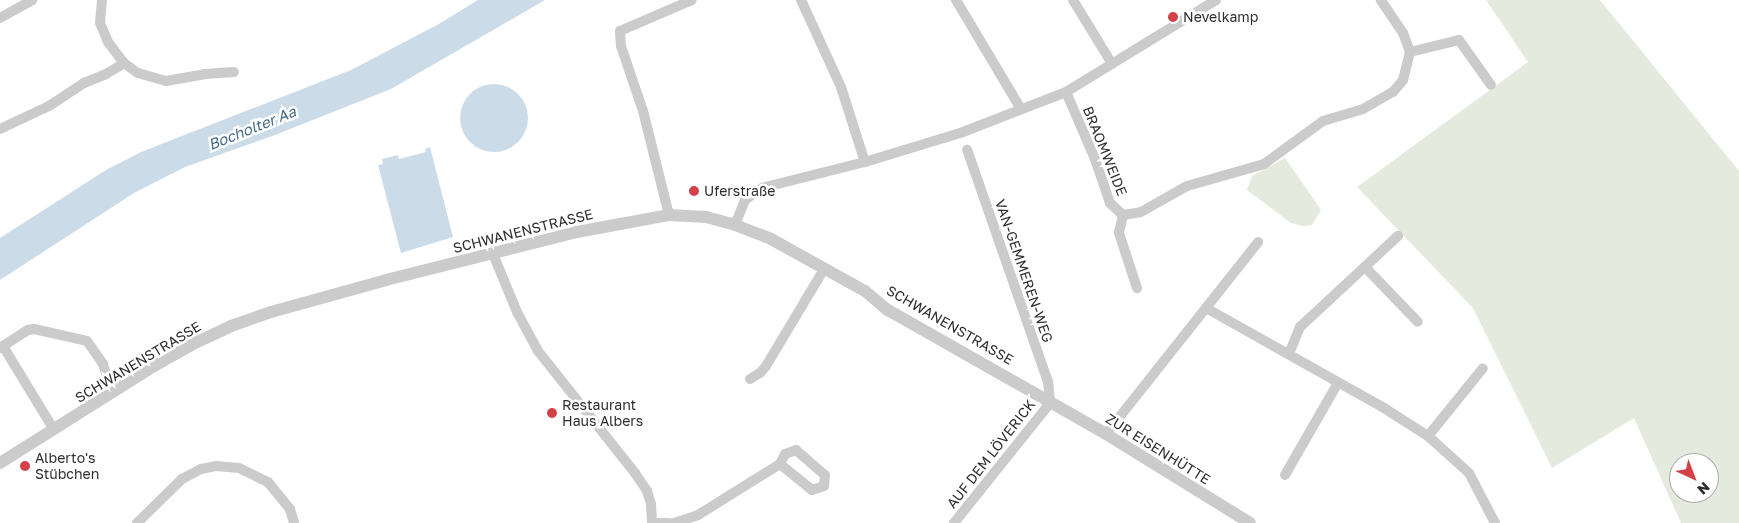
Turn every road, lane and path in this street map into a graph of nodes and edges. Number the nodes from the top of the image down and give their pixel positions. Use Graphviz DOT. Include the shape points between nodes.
graph roads {
  1 [pos="32,0"];
  2 [pos="102,0"];
  3 [pos="692,0"];
  4 [pos="801,0"];
  5 [pos="956,0"];
  6 [pos="1073,0"];
  7 [pos="1216,0"];
  8 [pos="1385,1"];
  9 [pos="1199,4"];
  10 [pos="0,18"];
  11 [pos="1410,52"];
  12 [pos="124,62"];
  13 [pos="1112,64"];
  14 [pos="234,72"];
  15 [pos="1491,85"];
  16 [pos="1066,92"];
  17 [pos="1021,109"];
  18 [pos="0,129"];
  19 [pos="967,150"];
  20 [pos="865,162"];
  21 [pos="669,215"];
  22 [pos="1123,215"];
  23 [pos="735,224"];
  24 [pos="1398,236"];
  25 [pos="1258,242"];
  26 [pos="493,254"];
  27 [pos="1365,267"];
  28 [pos="824,269"];
  29 [pos="1137,288"];
  30 [pos="1206,308"];
  31 [pos="1418,322"];
  32 [pos="1,347"];
  33 [pos="1288,354"];
  34 [pos="1482,368"];
  35 [pos="750,379"];
  36 [pos="1338,383"];
  37 [pos="112,392"];
  38 [pos="1050,402"];
  39 [pos="54,430"];
  40 [pos="1106,434"];
  41 [pos="1428,436"];
  42 [pos="0,464"];
  43 [pos="780,464"];
  44 [pos="1285,475"];
  45 [pos="1492,518"];
  46 [pos="137,523"];
  47 [pos="294,523"];
  48 [pos="652,523"];
  49 [pos="669,523"];
  50 [pos="674,523"];
  51 [pos="954,523"];
  52 [pos="1250,523"];
  53 [pos="1483,523"];
  1 -- 10 [label="street"];
  2 -- 12 [label="street" via="100,22 108,42"];
  3 -- 21 [label="street" via="620,31 621,46 643,111"];
  4 -- 20 [label="street" via="841,87"];
  5 -- 17 [label="street"];
  6 -- 13 [label="street"];
  7 -- 9 [label="street"];
  8 -- 11 [label="street"];
  9 -- 13 [label="street"];
  11 -- 15 [label="street" via="1459,40"];
  11 -- 22 [label="street, BRAOMWEIDE" via="1403,80 1393,92 1379,100 1363,109 1323,121 1264,164 1187,186 1141,212"];
  12 -- 14 [label="street" via="138,73 166,81"];
  12 -- 18 [label="street" via="49,106"];
  13 -- 16 [label="street"];
  16 -- 17 [label="street"];
  16 -- 22 [label="street, BRAOMWEIDE" via="1110,203"];
  17 -- 20 [label="street" via="963,132"];
  19 -- 38 [label="street, VAN-GEMMEREN-WEG" via="1048,382"];
  20 -- 23 [label="street" via="762,188 745,200"];
  21 -- 23 [label="street, SCHWANENSTRASSE" via="706,217"];
  21 -- 26 [label="street, SCHWANENSTRASSE" via="577,232"];
  22 -- 29 [label="street, BRAOMWEIDE" via="1119,233"];
  23 -- 28 [label="street, SCHWANENSTRASSE" via="771,239"];
  24 -- 27 [label="street"];
  25 -- 30 [label="street"];
  26 -- 37 [label="street, SCHWANENSTRASSE" via="386,280 247,320 197,342"];
  26 -- 48 [label="street" via="517,312 538,351 647,491"];
  27 -- 31 [label="street"];
  27 -- 33 [label="street" via="1300,328"];
  28 -- 35 [label="street" via="766,366"];
  28 -- 38 [label="street, SCHWANENSTRASSE" via="865,291 888,310"];
  30 -- 33 [label="street"];
  30 -- 40 [label="street"];
  32 -- 37 [label="street" via="34,329 87,342 103,364"];
  32 -- 39 [label="street"];
  33 -- 36 [label="street"];
  34 -- 41 [label="street"];
  36 -- 41 [label="street"];
  36 -- 44 [label="street"];
  37 -- 39 [label="street, SCHWANENSTRASSE"];
  38 -- 40 [label="street, ZUR EISENHÜTTE"];
  38 -- 51 [label="street, AUF DEM LÖVERICK"];
  39 -- 42 [label="street, SCHWANENSTRASSE"];
  40 -- 52 [label="street, ZUR EISENHÜTTE"];
  41 -- 45 [label="street" via="1469,473"];
  43 -- 43 [label="street" via="812,490 824,486 826,475 796,450 785,454"];
  43 -- 50 [label="street" via="698,515"];
  45 -- 53 [label="street"];
  46 -- 47 [label="street" via="182,479 201,469 216,466 239,468 268,482 290,509"];
  48 -- 49 [label="street"];
}
